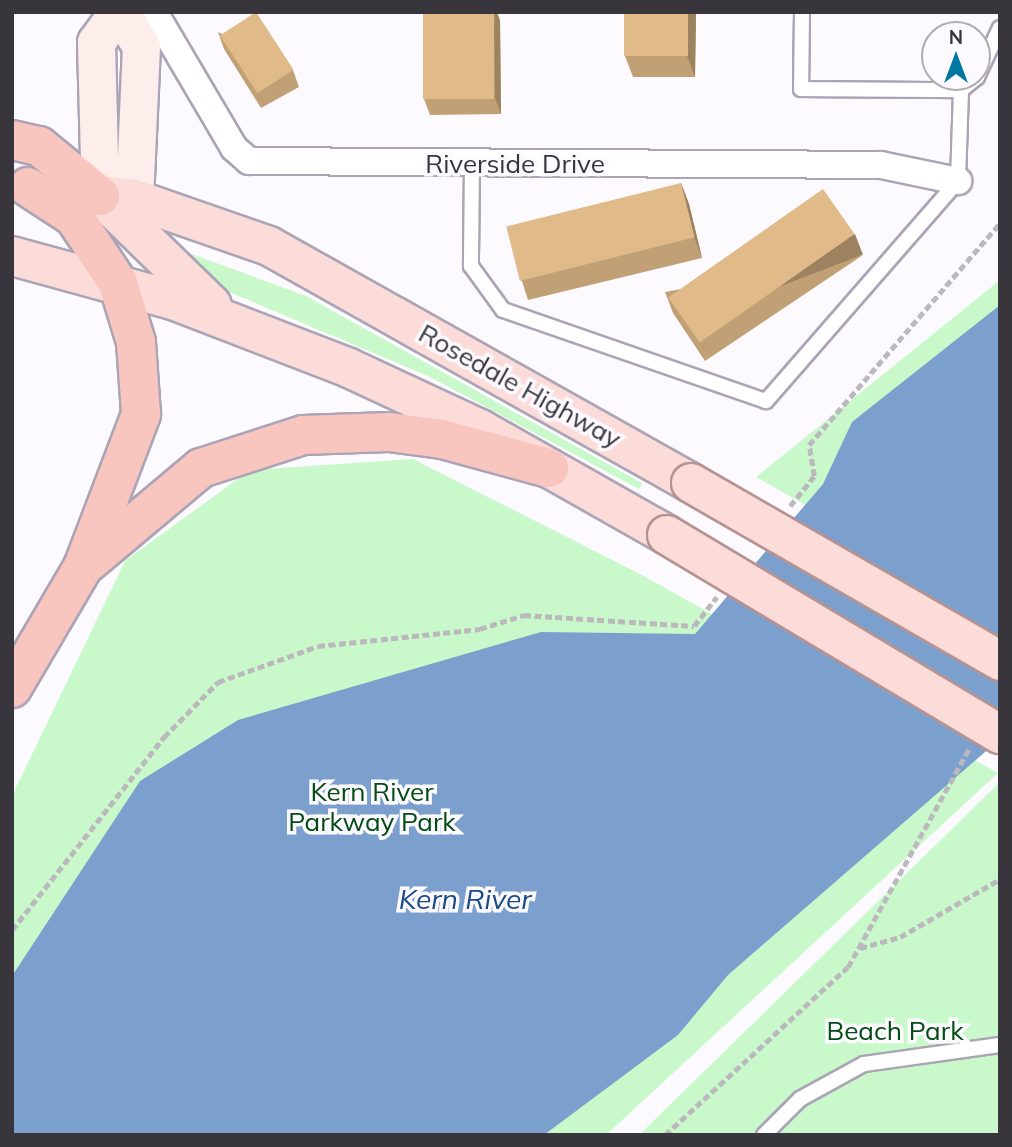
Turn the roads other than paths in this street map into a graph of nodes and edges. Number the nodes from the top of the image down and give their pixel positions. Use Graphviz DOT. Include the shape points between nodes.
graph roads {
  1 [pos="120,12"];
  2 [pos="154,12"];
  3 [pos="802,12"];
  4 [pos="1000,28"];
  5 [pos="991,47"];
  6 [pos="921,90"];
  7 [pos="961,91"];
  8 [pos="12,140"];
  9 [pos="472,163"];
  10 [pos="958,181"];
  11 [pos="20,186"];
  12 [pos="109,210"];
  13 [pos="13,257"];
  14 [pos="118,283"];
  15 [pos="239,325"];
  16 [pos="548,468"];
  17 [pos="83,567"];
  18 [pos="1000,661"];
  19 [pos="12,688"];
  20 [pos="986,739"];
  21 [pos="1000,1045"];
  22 [pos="764,1135"];
  1 -- 12 [label="main road" via="96,42"];
  2 -- 9 [label="street, Riverside Drive" via="234,148 249,161"];
  3 -- 6 [label="lane" via="801,89"];
  4 -- 5 [label="lane"];
  7 -- 10 [label="lane"];
  8 -- 12 [label="highway" via="39,146"];
  9 -- 10 [label="street, Riverside Drive" via="881,165"];
  9 -- 10 [label="lane" via="471,265 503,310 766,401"];
  11 -- 12 [label="main road, Rosedale Highway"];
  12 -- 13 [label="main road"];
  12 -- 14 [label="highway"];
  12 -- 15 [label="main road" via="164,265"];
  12 -- 18 [label="main road, Rosedale Highway, bridge" via="269,246"];
  13 -- 14 [label="main road"];
  14 -- 15 [label="main road"];
  14 -- 17 [label="highway" via="136,342 141,414"];
  15 -- 16 [label="main road" via="349,368"];
  16 -- 17 [label="highway" via="442,439 389,432 303,435 201,468"];
  16 -- 20 [label="main road, bridge" via="667,534"];
  17 -- 19 [label="highway"];
  21 -- 22 [label="lane" via="864,1065 800,1099"];
}
